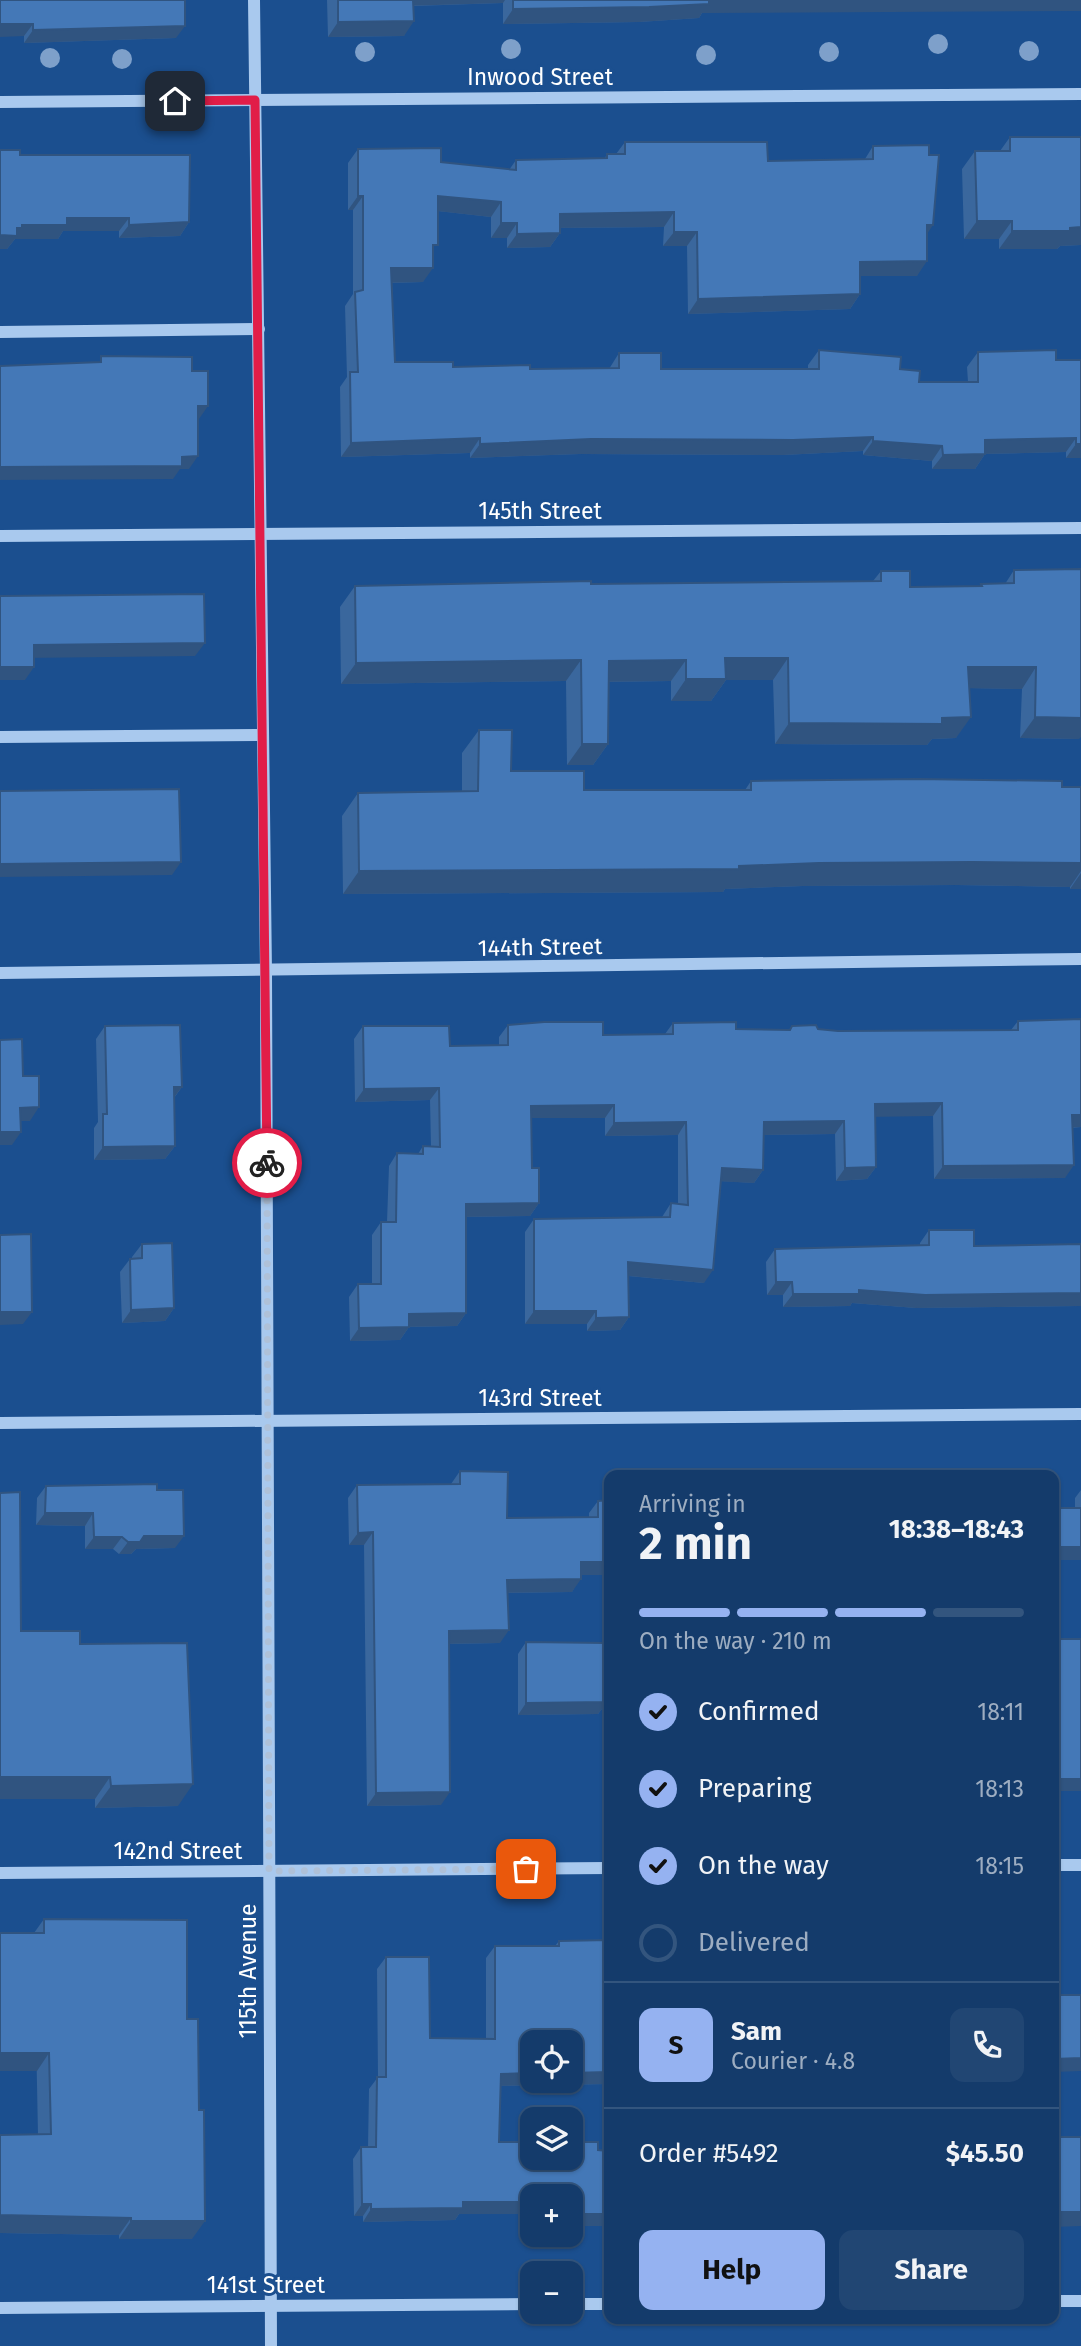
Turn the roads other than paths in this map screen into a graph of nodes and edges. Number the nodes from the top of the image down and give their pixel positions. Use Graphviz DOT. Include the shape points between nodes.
graph roads {
  1 [pos="254,0"];
  2 [pos="1081,94"];
  3 [pos="255,100"];
  4 [pos="0,102"];
  5 [pos="259,329"];
  6 [pos="0,332"];
  7 [pos="1081,528"];
  8 [pos="261,534"];
  9 [pos="0,536"];
  10 [pos="263,735"];
  11 [pos="0,737"];
  12 [pos="1081,959"];
  13 [pos="266,972"];
  14 [pos="0,973"];
  15 [pos="1081,1414"];
  16 [pos="268,1421"];
  17 [pos="0,1423"];
  18 [pos="1059,1865"];
  19 [pos="1081,1865"];
  20 [pos="604,1868"];
  21 [pos="269,1871"];
  22 [pos="0,1873"];
  23 [pos="1059,2301"];
  24 [pos="1081,2301"];
  25 [pos="520,2304"];
  26 [pos="583,2304"];
  27 [pos="604,2304"];
  28 [pos="270,2306"];
  29 [pos="0,2308"];
  30 [pos="271,2346"];
  1 -- 3 [label="street, 115th Avenue"];
  2 -- 3 [label="street, Inwood Street"];
  3 -- 4 [label="street, Inwood Street"];
  3 -- 5 [label="street, 115th Avenue"];
  5 -- 6 [label="street"];
  5 -- 8 [label="street, 115th Avenue"];
  7 -- 8 [label="street, 145th Street"];
  8 -- 9 [label="street, 145th Street"];
  8 -- 10 [label="street, 115th Avenue"];
  10 -- 11 [label="street"];
  10 -- 13 [label="street, 115th Avenue"];
  12 -- 13 [label="street, 144th Street"];
  13 -- 14 [label="street, 144th Street"];
  13 -- 16 [label="street, 115th Avenue"];
  15 -- 16 [label="street, 143rd Street"];
  16 -- 17 [label="street, 143rd Street"];
  16 -- 21 [label="street, 115th Avenue"];
  18 -- 19 [label="street"];
  20 -- 21 [label="street, 142nd Street"];
  21 -- 22 [label="street, 142nd Street"];
  21 -- 28 [label="street, 115th Avenue"];
  23 -- 24 [label="street"];
  25 -- 28 [label="street, 141st Street"];
  26 -- 27 [label="street"];
  28 -- 29 [label="street, 141st Street"];
  28 -- 30 [label="street, 115th Avenue"];
}
